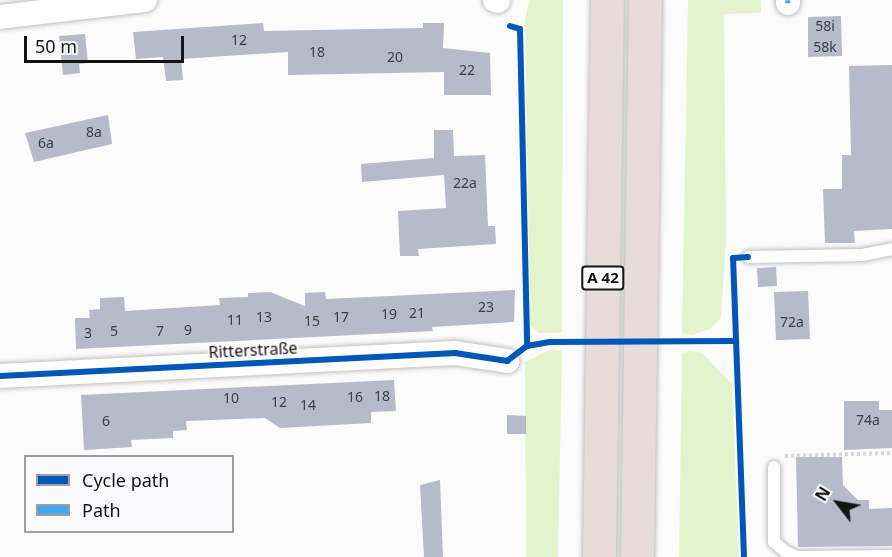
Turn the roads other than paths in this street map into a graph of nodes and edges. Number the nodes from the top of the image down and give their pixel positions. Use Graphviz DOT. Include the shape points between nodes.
graph roads {
  1 [pos="145,0"];
  2 [pos="607,0"];
  3 [pos="645,0"];
  4 [pos="658,0"];
  5 [pos="0,17"];
  6 [pos="644,60"];
  7 [pos="892,249"];
  8 [pos="748,257"];
  9 [pos="507,361"];
  10 [pos="0,376"];
  11 [pos="774,467"];
  12 [pos="892,556"];
  13 [pos="599,557"];
  14 [pos="637,557"];
  1 -- 5 [label="street"];
  2 -- 13 [label="highway, A 42"];
  3 -- 6 [label="highway, A 42"];
  4 -- 6 [label="highway"];
  6 -- 14 [label="highway, A 42"];
  7 -- 8 [label="lane" via="862,255"];
  9 -- 10 [label="street, Ritterstraße" via="445,353"];
  11 -- 12 [label="lane" via="774,542 786,552 797,557"];
}
